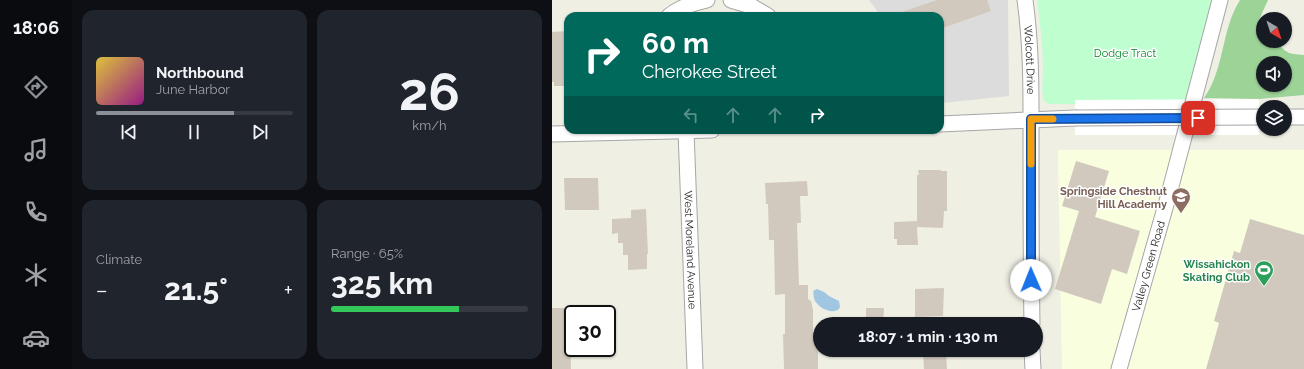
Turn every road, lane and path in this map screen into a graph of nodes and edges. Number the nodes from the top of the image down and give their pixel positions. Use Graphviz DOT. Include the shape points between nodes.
graph roads {
  1 [pos="707,0"];
  2 [pos="731,0"];
  3 [pos="1025,0"];
  4 [pos="1220,0"];
  5 [pos="674,12"];
  6 [pos="761,12"];
  7 [pos="1256,117"];
  8 [pos="1292,117"];
  9 [pos="1304,117"];
  10 [pos="1031,119"];
  11 [pos="944,124"];
  12 [pos="552,134"];
  13 [pos="564,134"];
  14 [pos="686,134"];
  15 [pos="1032,317"];
  16 [pos="1032,357"];
  17 [pos="695,369"];
  18 [pos="1033,369"];
  19 [pos="1119,369"];
  1 -- 5 [label="street" via="693,2"];
  2 -- 6 [label="street"];
  3 -- 10 [label="street, Wolcott Drive" via="1031,53"];
  4 -- 19 [label="street, Valley Green Road" via="1169,194"];
  7 -- 10 [label="street, bridge"];
  8 -- 9 [label="street"];
  10 -- 11 [label="street"];
  10 -- 15 [label="street, Wolcott Drive"];
  12 -- 13 [label="street"];
  14 -- 17 [label="street, West Moreland Avenue"];
  16 -- 18 [label="street"];
}
